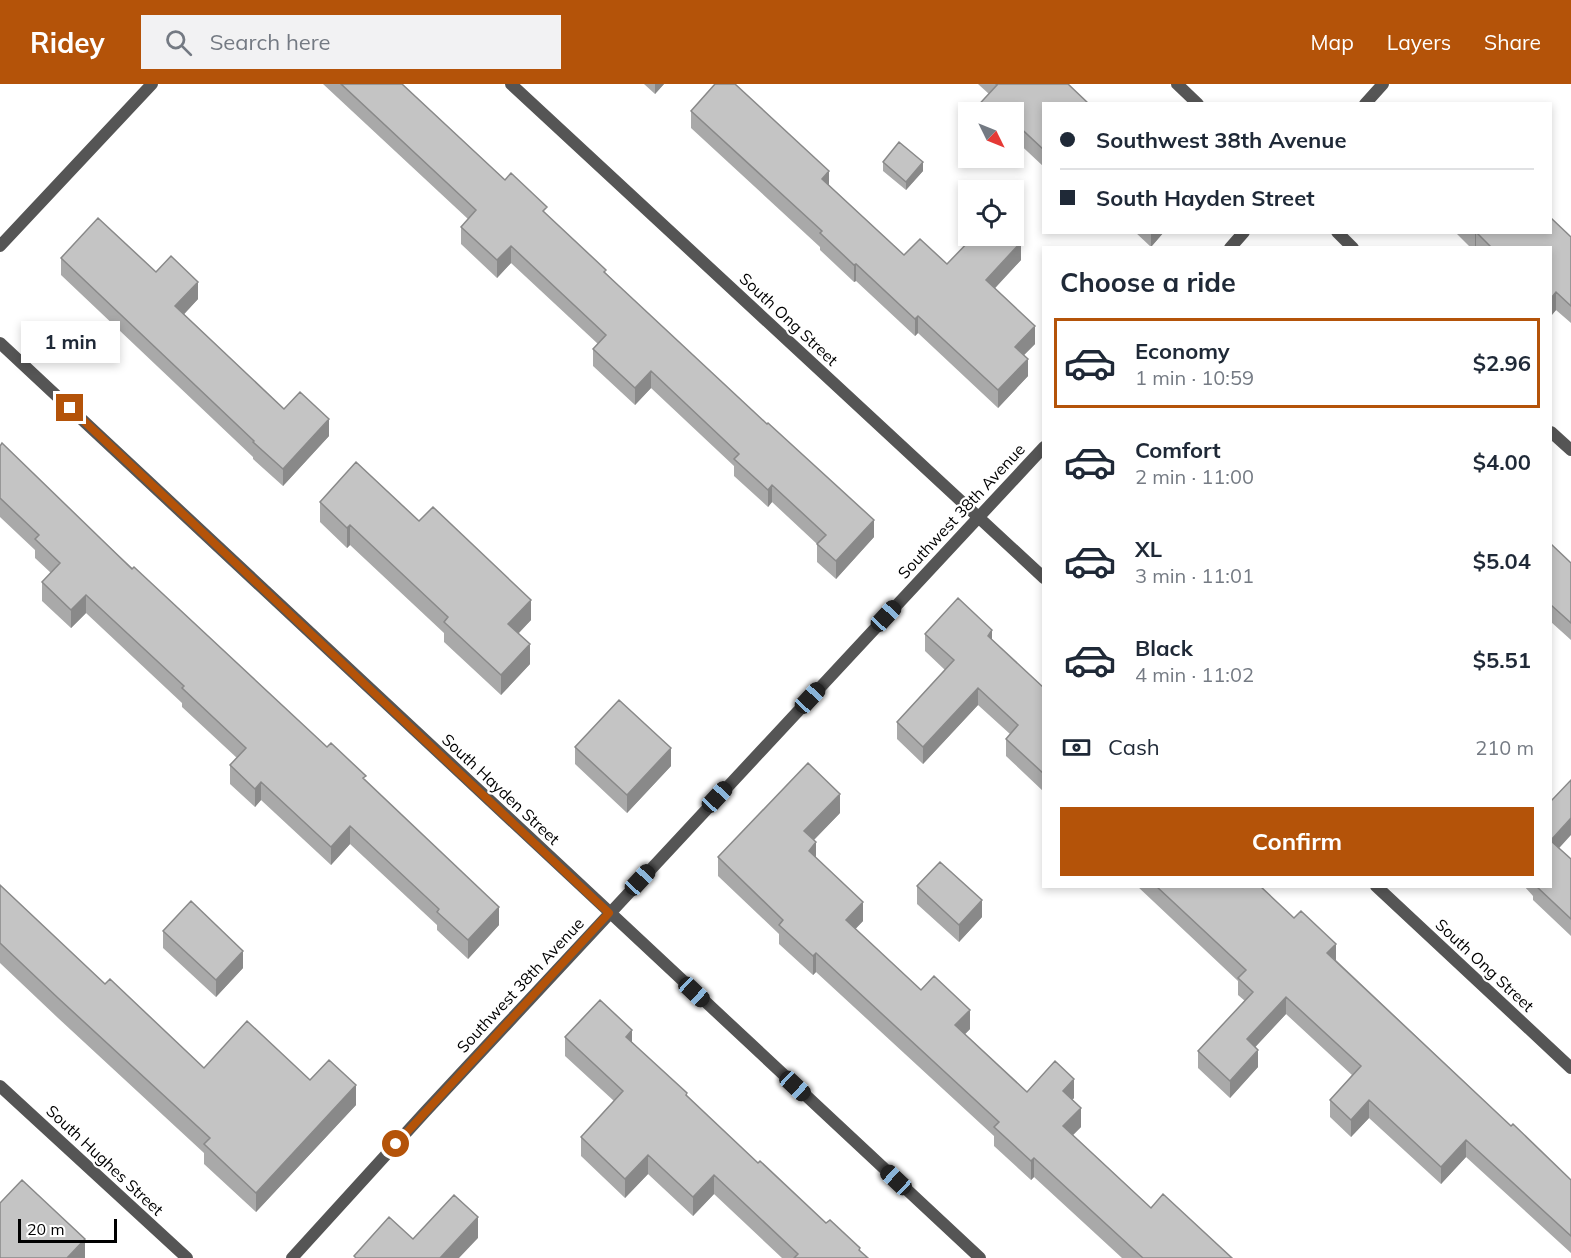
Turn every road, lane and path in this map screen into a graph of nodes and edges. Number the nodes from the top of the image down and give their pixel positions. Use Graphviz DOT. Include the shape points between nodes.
graph roads {
  1 [pos="152,84"];
  2 [pos="511,84"];
  3 [pos="1177,84"];
  4 [pos="1383,84"];
  5 [pos="1196,102"];
  6 [pos="1367,102"];
  7 [pos="1242,234"];
  8 [pos="1339,234"];
  9 [pos="0,246"];
  10 [pos="1232,246"];
  11 [pos="1351,246"];
  12 [pos="0,343"];
  13 [pos="1552,433"];
  14 [pos="1042,449"];
  15 [pos="1571,450"];
  16 [pos="978,517"];
  17 [pos="1042,576"];
  18 [pos="1378,888"];
  19 [pos="609,913"];
  20 [pos="1571,1068"];
  21 [pos="0,1086"];
  22 [pos="187,1258"];
  23 [pos="292,1258"];
  24 [pos="980,1258"];
  1 -- 9 [label="street"];
  2 -- 16 [label="street, South Ong Street"];
  3 -- 5 [label="street"];
  4 -- 6 [label="street"];
  7 -- 10 [label="street"];
  8 -- 11 [label="street"];
  12 -- 19 [label="street, South Hayden Street"];
  13 -- 15 [label="street"];
  14 -- 16 [label="street, Southwest 38th Avenue"];
  16 -- 17 [label="street, South Ong Street"];
  16 -- 19 [label="street, Southwest 38th Avenue"];
  18 -- 20 [label="street, South Ong Street"];
  19 -- 23 [label="street, Southwest 38th Avenue"];
  19 -- 24 [label="street, South Hayden Street"];
  21 -- 22 [label="street, South Hughes Street"];
}
